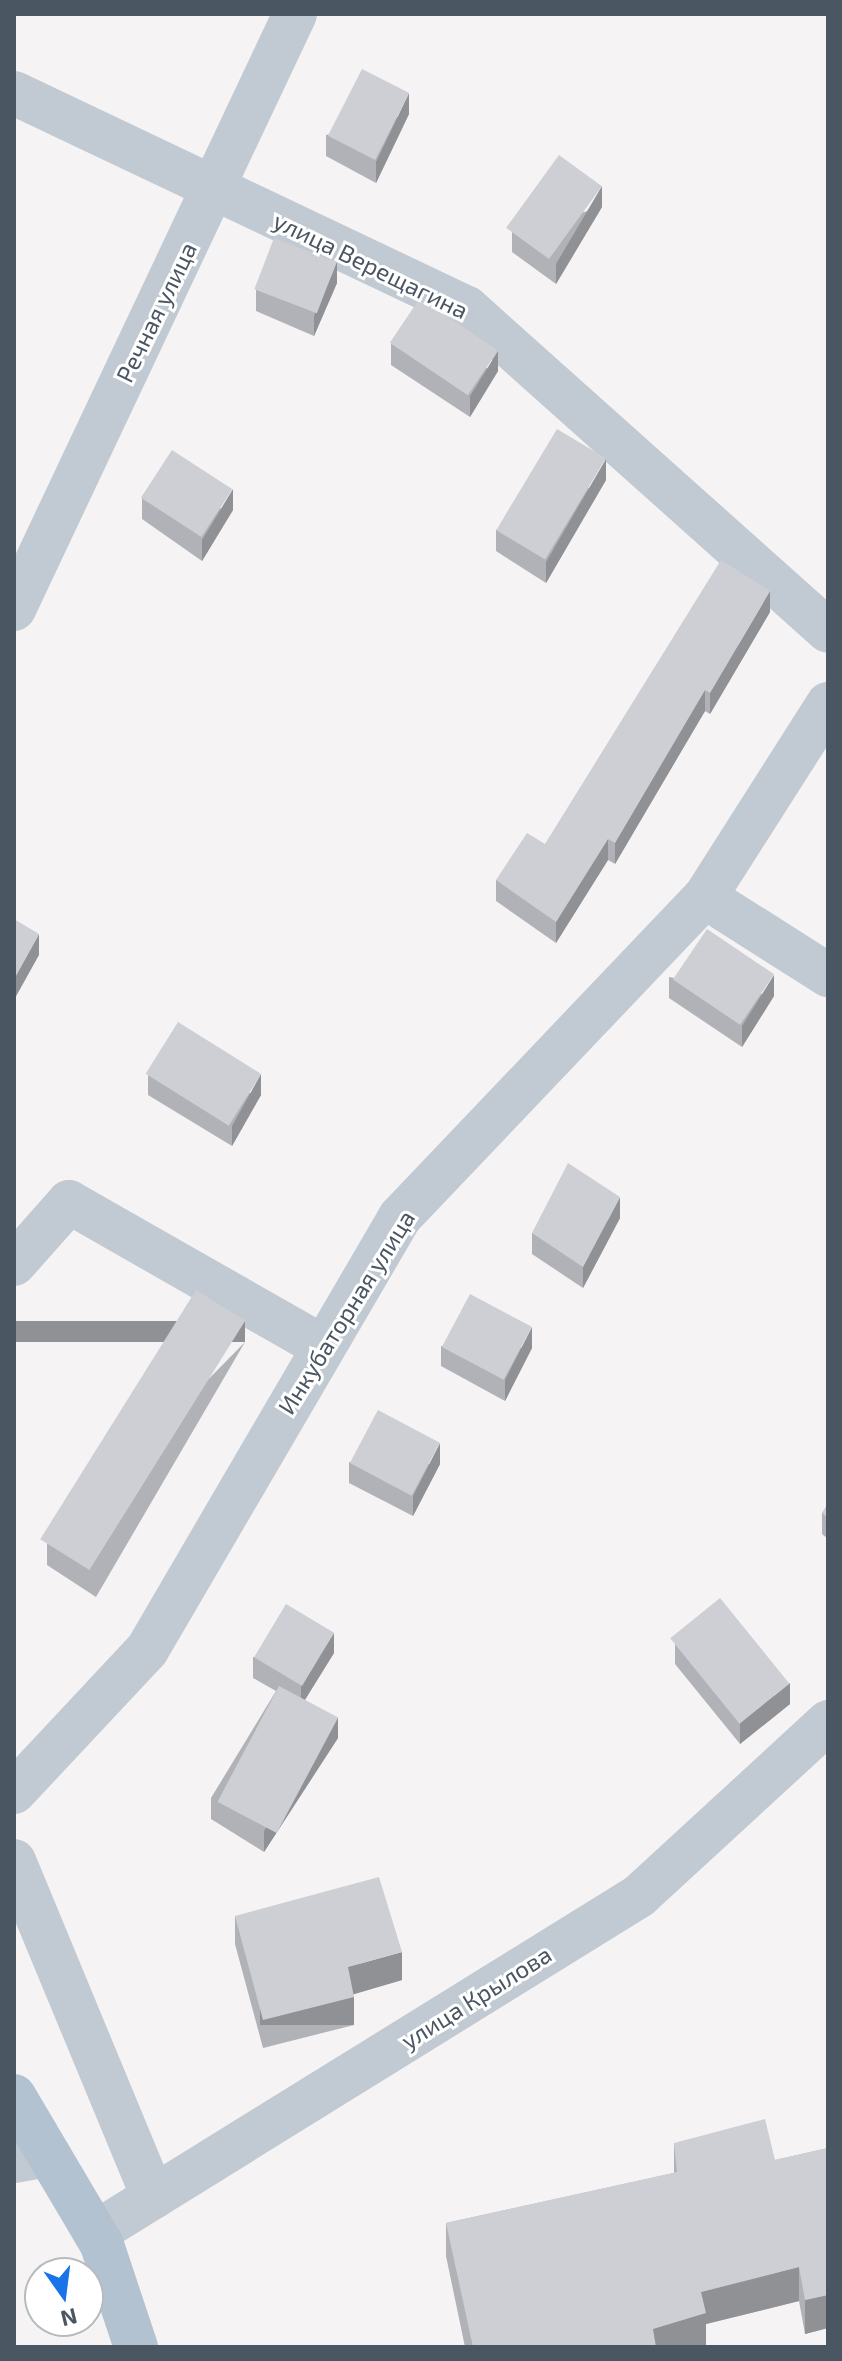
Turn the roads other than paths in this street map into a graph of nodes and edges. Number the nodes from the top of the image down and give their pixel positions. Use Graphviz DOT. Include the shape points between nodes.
graph roads {
  1 [pos="295,14"];
  2 [pos="14,93"];
  3 [pos="215,188"];
  4 [pos="14,609"];
  5 [pos="828,631"];
  6 [pos="828,704"];
  7 [pos="705,897"];
  8 [pos="828,975"];
  9 [pos="14,1264"];
  10 [pos="321,1346"];
  11 [pos="828,1722"];
  12 [pos="14,1792"];
  13 [pos="14,1861"];
  14 [pos="14,2096"];
  15 [pos="31,2158"];
  16 [pos="153,2197"];
  17 [pos="95,2233"];
  18 [pos="136,2347"];
  1 -- 3 [label="street, Речная улица"];
  2 -- 3 [label="street, улица Верещагина"];
  3 -- 4 [label="street, Речная улица"];
  3 -- 5 [label="street, улица Верещагина" via="467,308"];
  6 -- 7 [label="street, Инкубаторная улица"];
  7 -- 8 [label="street"];
  7 -- 10 [label="street, Инкубаторная улица" via="400,1217"];
  9 -- 10 [label="street" via="69,1202"];
  10 -- 12 [label="street, Инкубаторная улица" via="147,1650"];
  11 -- 16 [label="street, улица Крылова" via="639,1896"];
  13 -- 16 [label="street"];
  14 -- 15 [label="main road"];
  15 -- 17 [label="main road"];
  16 -- 17 [label="street, улица Крылова"];
  17 -- 18 [label="main road"];
}
